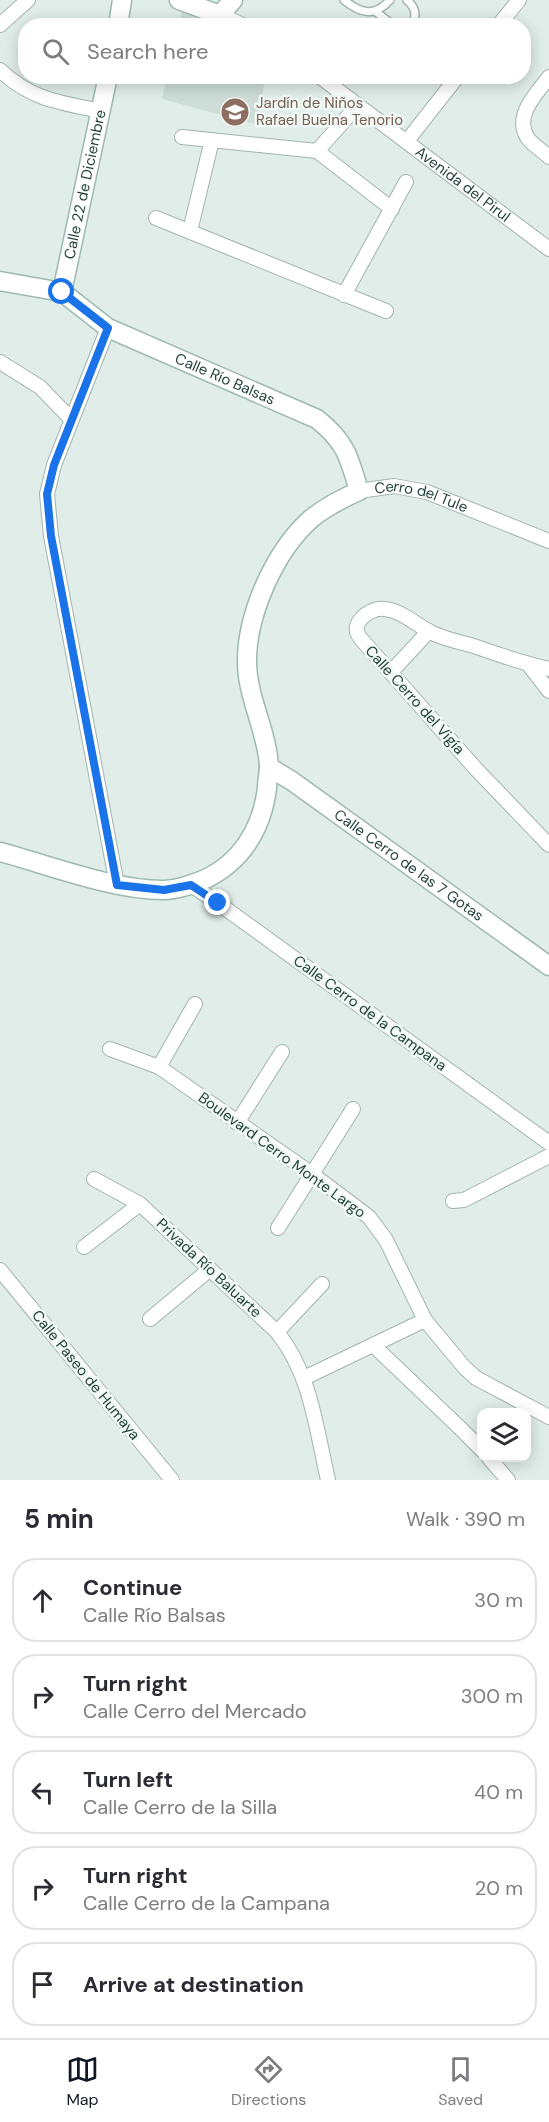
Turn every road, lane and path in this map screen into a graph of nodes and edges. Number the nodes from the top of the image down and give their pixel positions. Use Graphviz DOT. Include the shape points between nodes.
graph roads {
  1 [pos="28,0"];
  2 [pos="122,0"];
  3 [pos="179,0"];
  4 [pos="233,0"];
  5 [pos="344,0"];
  6 [pos="390,0"];
  7 [pos="407,0"];
  8 [pos="519,0"];
  9 [pos="375,11"];
  10 [pos="220,15"];
  11 [pos="119,18"];
  12 [pos="227,18"];
  13 [pos="384,18"];
  14 [pos="414,18"];
  15 [pos="504,18"];
  16 [pos="0,25"];
  17 [pos="0,70"];
  18 [pos="549,78"];
  19 [pos="18,84"];
  20 [pos="18,84"];
  21 [pos="106,84"];
  22 [pos="330,84"];
  23 [pos="452,84"];
  24 [pos="358,105"];
  25 [pos="101,111"];
  26 [pos="182,137"];
  27 [pos="212,140"];
  28 [pos="407,141"];
  29 [pos="317,151"];
  30 [pos="549,157"];
  31 [pos="406,182"];
  32 [pos="392,209"];
  33 [pos="156,218"];
  34 [pos="190,231"];
  35 [pos="549,249"];
  36 [pos="0,281"];
  37 [pos="62,292"];
  38 [pos="344,295"];
  39 [pos="386,312"];
  40 [pos="108,328"];
  41 [pos="0,362"];
  42 [pos="71,419"];
  43 [pos="359,491"];
  44 [pos="549,541"];
  45 [pos="429,631"];
  46 [pos="528,664"];
  47 [pos="549,669"];
  48 [pos="391,672"];
  49 [pos="549,691"];
  50 [pos="269,767"];
  51 [pos="549,845"];
  52 [pos="0,852"];
  53 [pos="117,885"];
  54 [pos="191,885"];
  55 [pos="549,966"];
  56 [pos="195,1004"];
  57 [pos="110,1048"];
  58 [pos="282,1052"];
  59 [pos="159,1067"];
  60 [pos="352,1109"];
  61 [pos="237,1123"];
  62 [pos="549,1143"];
  63 [pos="549,1156"];
  64 [pos="312,1174"];
  65 [pos="94,1179"];
  66 [pos="453,1201"];
  67 [pos="140,1204"];
  68 [pos="278,1228"];
  69 [pos="84,1246"];
  70 [pos="210,1269"];
  71 [pos="0,1270"];
  72 [pos="322,1284"];
  73 [pos="150,1319"];
  74 [pos="425,1320"];
  75 [pos="277,1332"];
  76 [pos="373,1345"];
  77 [pos="304,1378"];
  78 [pos="549,1417"];
  79 [pos="477,1445"];
  80 [pos="492,1462"];
  81 [pos="172,1480"];
  82 [pos="328,1480"];
  83 [pos="508,1480"];
  1 -- 16 [label="street"];
  2 -- 11 [label="street"];
  3 -- 10 [label="street"];
  4 -- 10 [label="street"];
  5 -- 9 [label="lane" via="365,12"];
  6 -- 9 [label="lane"];
  7 -- 14 [label="lane" via="416,13"];
  8 -- 15 [label="street"];
  9 -- 13 [label="lane"];
  10 -- 12 [label="street"];
  17 -- 20 [label="street"];
  18 -- 30 [label="street" via="526,107 524,117 527,137"];
  19 -- 25 [label="street" via="47,100"];
  21 -- 25 [label="street, Calle 22 de Diciembre"];
  22 -- 24 [label="street, Avenida del Pirul"];
  23 -- 28 [label="street"];
  24 -- 28 [label="street, Avenida del Pirul"];
  24 -- 29 [label="street"];
  25 -- 37 [label="street, Calle 22 de Diciembre"];
  26 -- 27 [label="street"];
  27 -- 29 [label="street"];
  27 -- 34 [label="street"];
  28 -- 35 [label="street, Avenida del Pirul"];
  29 -- 32 [label="street"];
  31 -- 32 [label="street"];
  32 -- 38 [label="street"];
  33 -- 34 [label="street"];
  34 -- 38 [label="street"];
  36 -- 37 [label="street"];
  37 -- 40 [label="street, Calle Río Balsas"];
  38 -- 39 [label="street"];
  40 -- 42 [label="street"];
  40 -- 43 [label="street, Calle Río Balsas" via="317,419 333,432 348,453"];
  41 -- 42 [label="street" via="40,387"];
  42 -- 53 [label="street" via="47,494 51,536"];
  43 -- 44 [label="street, Cerro del Tule" via="394,486 427,492"];
  43 -- 50 [label="street, Cerro del Tule" via="311,519 287,548 262,591 249,630 247,665"];
  45 -- 46 [label="street, Calle Cerro del Vigía"];
  45 -- 48 [label="street"];
  45 -- 48 [label="street, Calle Cerro del Vigía" via="384,608 364,615 357,631"];
  46 -- 47 [label="street, Calle Cerro del Vigía"];
  46 -- 49 [label="street"];
  48 -- 51 [label="street, Calle Cerro del Vigía"];
  50 -- 54 [label="street, Cerro del Tule" via="264,808 252,838 229,864"];
  50 -- 55 [label="street, Calle Cerro de las 7 Gotas"];
  52 -- 53 [label="street, Cerro del Tule"];
  53 -- 54 [label="street, Cerro del Tule" via="164,890"];
  54 -- 62 [label="street, Calle Cerro de la Campana"];
  56 -- 59 [label="street"];
  57 -- 59 [label="street, Boulevard Cerro Monte Largo"];
  58 -- 61 [label="street"];
  59 -- 61 [label="street, Boulevard Cerro Monte Largo"];
  60 -- 64 [label="street"];
  61 -- 64 [label="street, Boulevard Cerro Monte Largo"];
  63 -- 66 [label="street" via="464,1200"];
  64 -- 68 [label="street"];
  64 -- 74 [label="street, Boulevard Cerro Monte Largo" via="380,1229"];
  65 -- 67 [label="street, Privada Río Baluarte"];
  67 -- 69 [label="street"];
  67 -- 70 [label="street, Privada Río Baluarte"];
  70 -- 73 [label="street"];
  70 -- 75 [label="street, Privada Río Baluarte"];
  71 -- 81 [label="street, Calle Paseo de Humaya"];
  72 -- 75 [label="street"];
  74 -- 76 [label="street"];
  74 -- 78 [label="street, Boulevard Cerro Monte Largo" via="476,1378"];
  75 -- 77 [label="street, Privada Río Baluarte"];
  76 -- 77 [label="street"];
  76 -- 79 [label="street"];
  77 -- 82 [label="street, Privada Río Baluarte"];
  80 -- 83 [label="street"];
}
